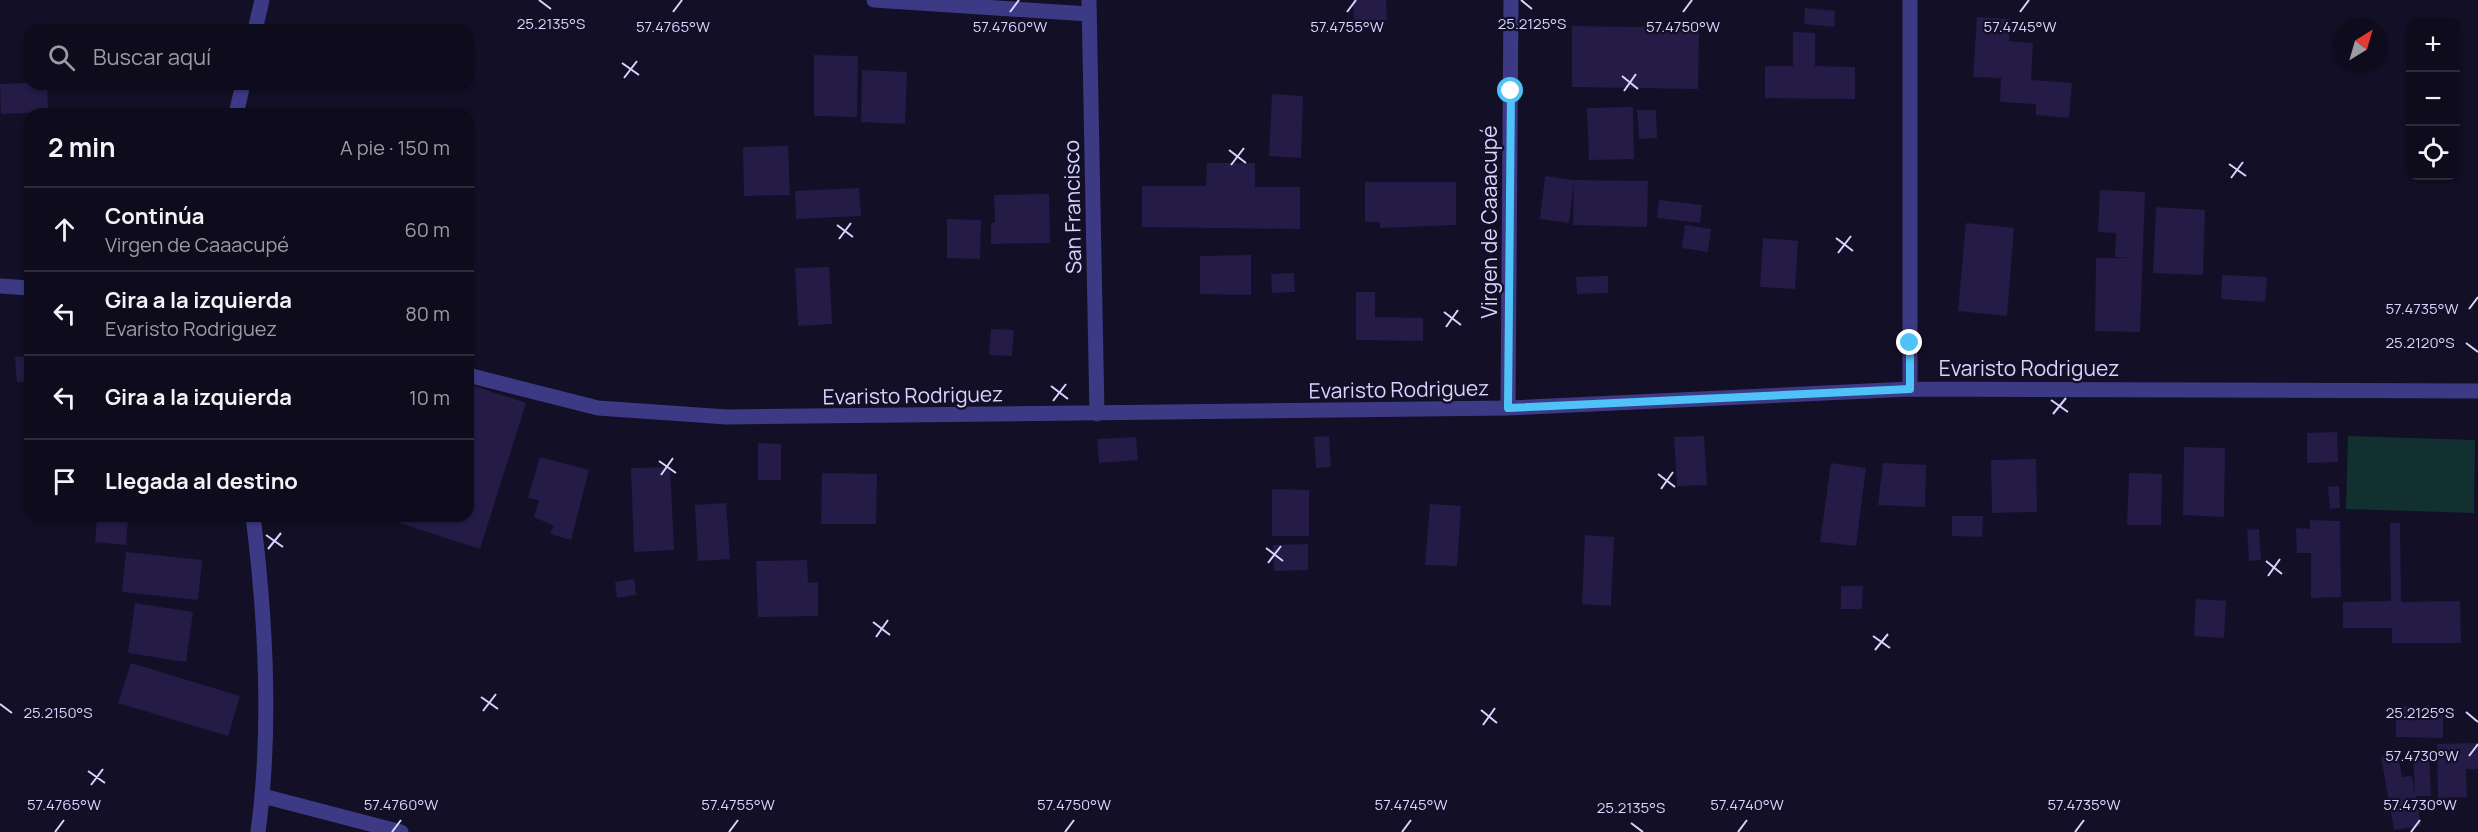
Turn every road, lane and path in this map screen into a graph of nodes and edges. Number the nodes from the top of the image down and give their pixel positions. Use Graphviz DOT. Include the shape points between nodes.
graph roads {
  1 [pos="262,0"];
  2 [pos="874,0"];
  3 [pos="1511,0"];
  4 [pos="1910,0"];
  5 [pos="1089,7"];
  6 [pos="256,24"];
  7 [pos="242,90"];
  8 [pos="237,108"];
  9 [pos="0,286"];
  10 [pos="24,288"];
  11 [pos="474,377"];
  12 [pos="1910,389"];
  13 [pos="2478,391"];
  14 [pos="1508,408"];
  15 [pos="1097,414"];
  16 [pos="254,522"];
  17 [pos="263,796"];
  18 [pos="258,832"];
  19 [pos="400,832"];
  1 -- 6 [label="street"];
  2 -- 5 [label="street"];
  3 -- 14 [label="street, Virgen de Caaacupé"];
  4 -- 12 [label="street"];
  5 -- 15 [label="street, San Francisco"];
  7 -- 8 [label="street"];
  9 -- 10 [label="street"];
  11 -- 15 [label="street, Evaristo Rodriguez" via="598,408 727,417"];
  12 -- 13 [label="street, Evaristo Rodriguez"];
  12 -- 14 [label="street, Evaristo Rodriguez"];
  14 -- 15 [label="street, Evaristo Rodriguez"];
  16 -- 17 [label="street" via="264,643"];
  17 -- 18 [label="street"];
  17 -- 19 [label="street"];
}
